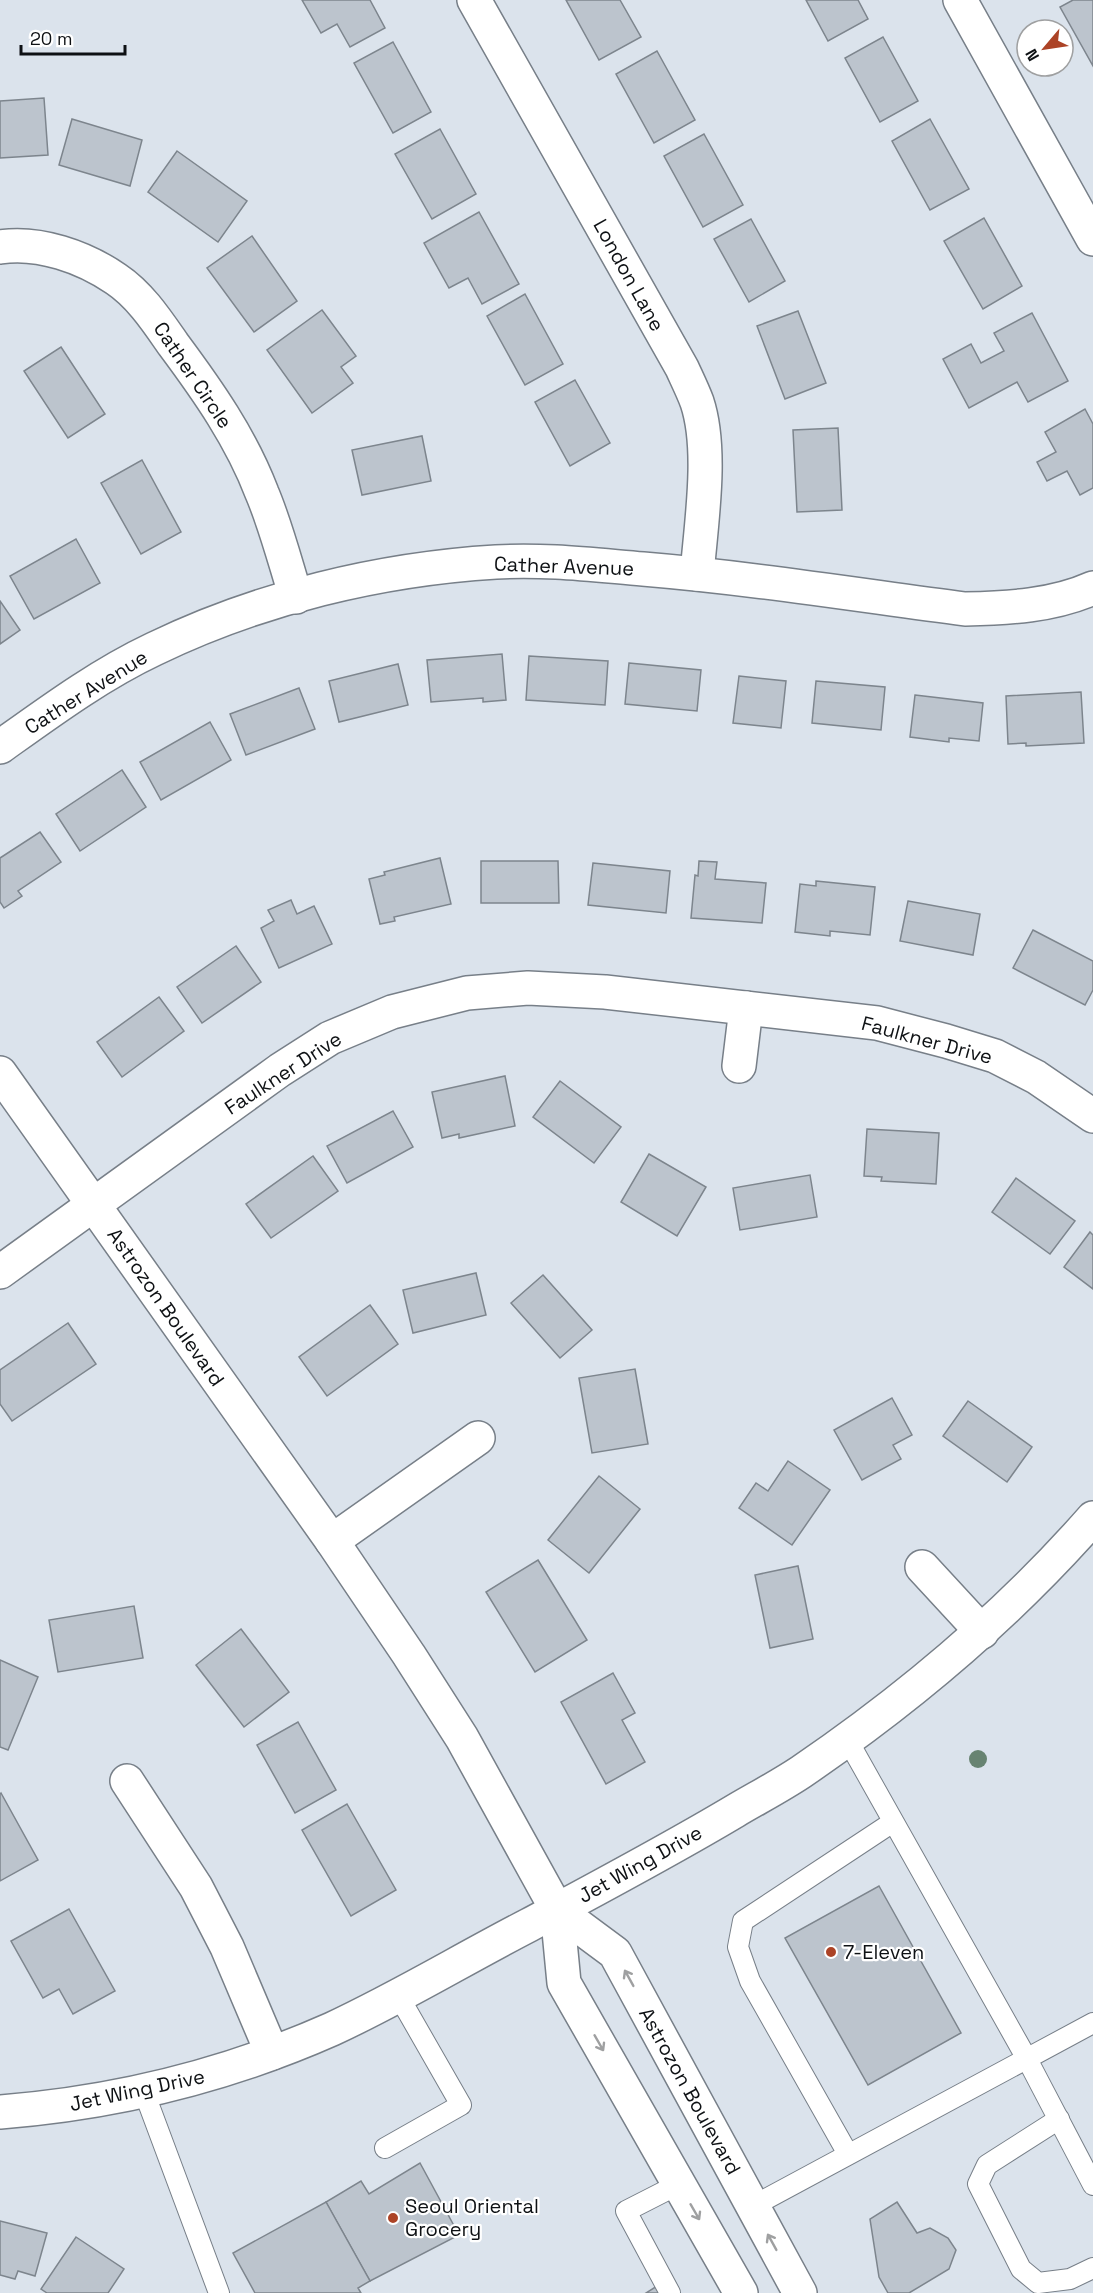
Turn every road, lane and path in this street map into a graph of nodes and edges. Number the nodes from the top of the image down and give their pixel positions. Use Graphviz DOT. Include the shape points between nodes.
graph roads {
  1 [pos="474,0"];
  2 [pos="960,0"];
  3 [pos="1084,203"];
  4 [pos="1093,239"];
  5 [pos="0,247"];
  6 [pos="697,574"];
  7 [pos="1093,588"];
  8 [pos="296,597"];
  9 [pos="0,747"];
  10 [pos="746,1008"];
  11 [pos="739,1066"];
  12 [pos="0,1073"];
  13 [pos="1093,1116"];
  14 [pos="93,1205"];
  15 [pos="0,1272"];
  16 [pos="478,1438"];
  17 [pos="1093,1518"];
  18 [pos="332,1541"];
  19 [pos="922,1567"];
  20 [pos="982,1632"];
  21 [pos="847,1739"];
  22 [pos="127,1781"];
  23 [pos="893,1822"];
  24 [pos="556,1910"];
  25 [pos="398,1995"];
  26 [pos="1093,2023"];
  27 [pos="272,2053"];
  28 [pos="1027,2059"];
  29 [pos="144,2092"];
  30 [pos="0,2112"];
  31 [pos="1059,2119"];
  32 [pos="385,2148"];
  33 [pos="848,2154"];
  34 [pos="679,2184"];
  35 [pos="1093,2185"];
  36 [pos="753,2206"];
  37 [pos="1093,2268"];
  38 [pos="219,2293"];
  39 [pos="670,2293"];
  40 [pos="741,2293"];
  41 [pos="800,2293"];
  1 -- 6 [label="street, London Lane" via="682,368 697,403 704,435 704,476"];
  2 -- 3 [label="street"];
  3 -- 4 [label="street"];
  5 -- 8 [label="street, Cather Circle" via="50,250 87,261 118,280 148,309 211,396 240,445 262,493"];
  6 -- 7 [label="street, Cather Avenue" via="965,609 1043,603"];
  6 -- 8 [label="street, Cather Avenue" via="564,562 497,562 358,580"];
  8 -- 9 [label="street, Cather Avenue" via="235,616 154,649 71,696"];
  10 -- 11 [label="street"];
  10 -- 13 [label="street, Faulkner Drive" via="877,1023 995,1056 1036,1077"];
  10 -- 14 [label="street, Faulkner Drive" via="528,988 467,993 392,1012 330,1038 280,1070"];
  12 -- 14 [label="street, Astrozon Boulevard"];
  14 -- 15 [label="street, Faulkner Drive"];
  14 -- 18 [label="street, Astrozon Boulevard"];
  16 -- 18 [label="street"];
  17 -- 20 [label="street, Jet Wing Drive"];
  18 -- 24 [label="street, Astrozon Boulevard" via="462,1738"];
  19 -- 20 [label="street"];
  20 -- 21 [label="street, Jet Wing Drive" via="900,1701"];
  21 -- 23 [label="lane"];
  21 -- 24 [label="street, Jet Wing Drive" via="798,1774 709,1827"];
  22 -- 27 [label="street" via="196,1887 227,1947"];
  23 -- 28 [label="lane"];
  23 -- 33 [label="lane" via="743,1921 738,1947 750,1981"];
  24 -- 25 [label="street, Jet Wing Drive"];
  24 -- 34 [label="street, Astrozon Boulevard, one-way" via="564,1983"];
  36 -- 24 [label="street, Astrozon Boulevard, one-way" via="615,1953"];
  25 -- 27 [label="street, Jet Wing Drive"];
  25 -- 32 [label="lane" via="461,2105"];
  26 -- 28 [label="lane"];
  27 -- 29 [label="street, Jet Wing Drive"];
  28 -- 31 [label="lane"];
  28 -- 33 [label="lane"];
  29 -- 30 [label="street, Jet Wing Drive" via="55,2108"];
  29 -- 38 [label="lane"];
  31 -- 35 [label="lane"];
  31 -- 37 [label="lane" via="987,2165 978,2184 1021,2269 1038,2283 1070,2278"];
  33 -- 36 [label="lane"];
  34 -- 39 [label="lane" via="626,2211"];
  34 -- 40 [label="street, Astrozon Boulevard, one-way"];
  41 -- 36 [label="street, Astrozon Boulevard, one-way"];
}
